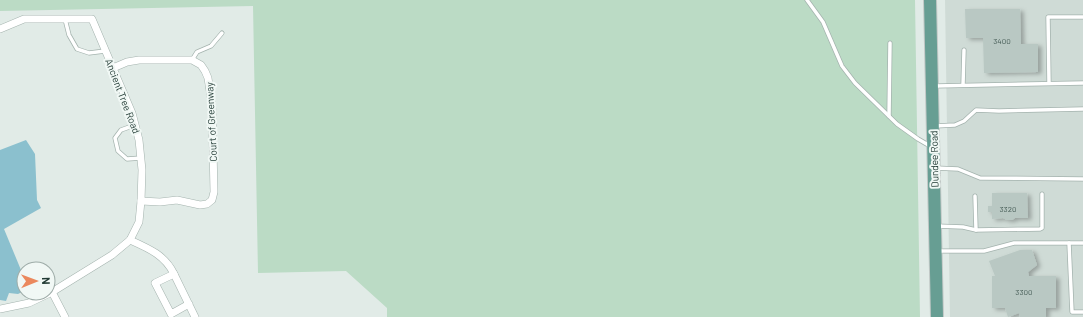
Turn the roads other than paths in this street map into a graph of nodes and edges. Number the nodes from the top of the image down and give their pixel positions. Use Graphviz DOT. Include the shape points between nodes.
graph roads {
  1 [pos="807,0"];
  2 [pos="930,0"];
  3 [pos="1083,18"];
  4 [pos="65,20"];
  5 [pos="0,30"];
  6 [pos="222,33"];
  7 [pos="890,43"];
  8 [pos="105,50"];
  9 [pos="964,50"];
  10 [pos="192,60"];
  11 [pos="113,68"];
  12 [pos="1083,83"];
  13 [pos="1049,84"];
  14 [pos="963,85"];
  15 [pos="932,86"];
  16 [pos="1083,109"];
  17 [pos="889,117"];
  18 [pos="135,125"];
  19 [pos="933,126"];
  20 [pos="933,148"];
  21 [pos="142,158"];
  22 [pos="934,168"];
  23 [pos="1083,179"];
  24 [pos="1042,194"];
  25 [pos="975,196"];
  26 [pos="141,201"];
  27 [pos="935,226"];
  28 [pos="976,230"];
  29 [pos="130,240"];
  30 [pos="1069,243"];
  31 [pos="1083,243"];
  32 [pos="936,251"];
  33 [pos="174,274"];
  34 [pos="56,290"];
  35 [pos="56,300"];
  36 [pos="33,301"];
  37 [pos="190,304"];
  38 [pos="0,309"];
  39 [pos="1083,312"];
  40 [pos="65,317"];
  41 [pos="196,317"];
  42 [pos="937,317"];
  1 -- 17 [label="lane" via="823,22 842,66"];
  2 -- 15 [label="main road, Dundee Road"];
  3 -- 13 [label="lane" via="1048,17"];
  4 -- 5 [label="street" via="24,19"];
  4 -- 8 [label="street, Ancient Tree Road" via="92,19"];
  4 -- 8 [label="lane" via="69,35 77,49 89,53"];
  6 -- 10 [label="lane" via="211,46 197,52"];
  7 -- 17 [label="lane"];
  8 -- 11 [label="street, Ancient Tree Road"];
  9 -- 14 [label="lane"];
  10 -- 11 [label="street" via="139,60"];
  10 -- 26 [label="street, Court of Greenway" via="201,64 206,71 212,105 212,200 200,205 177,200"];
  11 -- 18 [label="street, Ancient Tree Road"];
  12 -- 13 [label="lane"];
  13 -- 14 [label="lane"];
  14 -- 15 [label="lane"];
  15 -- 19 [label="main road, Dundee Road"];
  16 -- 19 [label="lane" via="976,110 955,125"];
  17 -- 20 [label="lane" via="912,136"];
  18 -- 21 [label="street, Ancient Tree Road"];
  18 -- 21 [label="lane" via="121,130 115,138 118,151 127,159"];
  19 -- 20 [label="main road, Dundee Road"];
  20 -- 22 [label="main road, Dundee Road"];
  21 -- 26 [label="street, Ancient Tree Road"];
  22 -- 23 [label="lane" via="958,169 980,178"];
  22 -- 27 [label="main road, Dundee Road"];
  24 -- 28 [label="lane" via="1042,228"];
  25 -- 28 [label="lane"];
  26 -- 29 [label="street, Ancient Tree Road" via="139,222"];
  27 -- 28 [label="lane"];
  27 -- 32 [label="main road, Dundee Road"];
  29 -- 33 [label="street" via="162,257"];
  29 -- 34 [label="street, Ancient Tree Road" via="112,255"];
  30 -- 31 [label="lane"];
  30 -- 32 [label="lane" via="1014,243 984,251"];
  30 -- 39 [label="lane" via="1072,312"];
  32 -- 42 [label="main road, Dundee Road"];
  33 -- 37 [label="street"];
  33 -- 37 [label="street" via="155,283 171,314"];
  35 -- 40 [label="street"];
  36 -- 38 [label="street, Ancient Tree Road"];
  37 -- 41 [label="street"];
}
